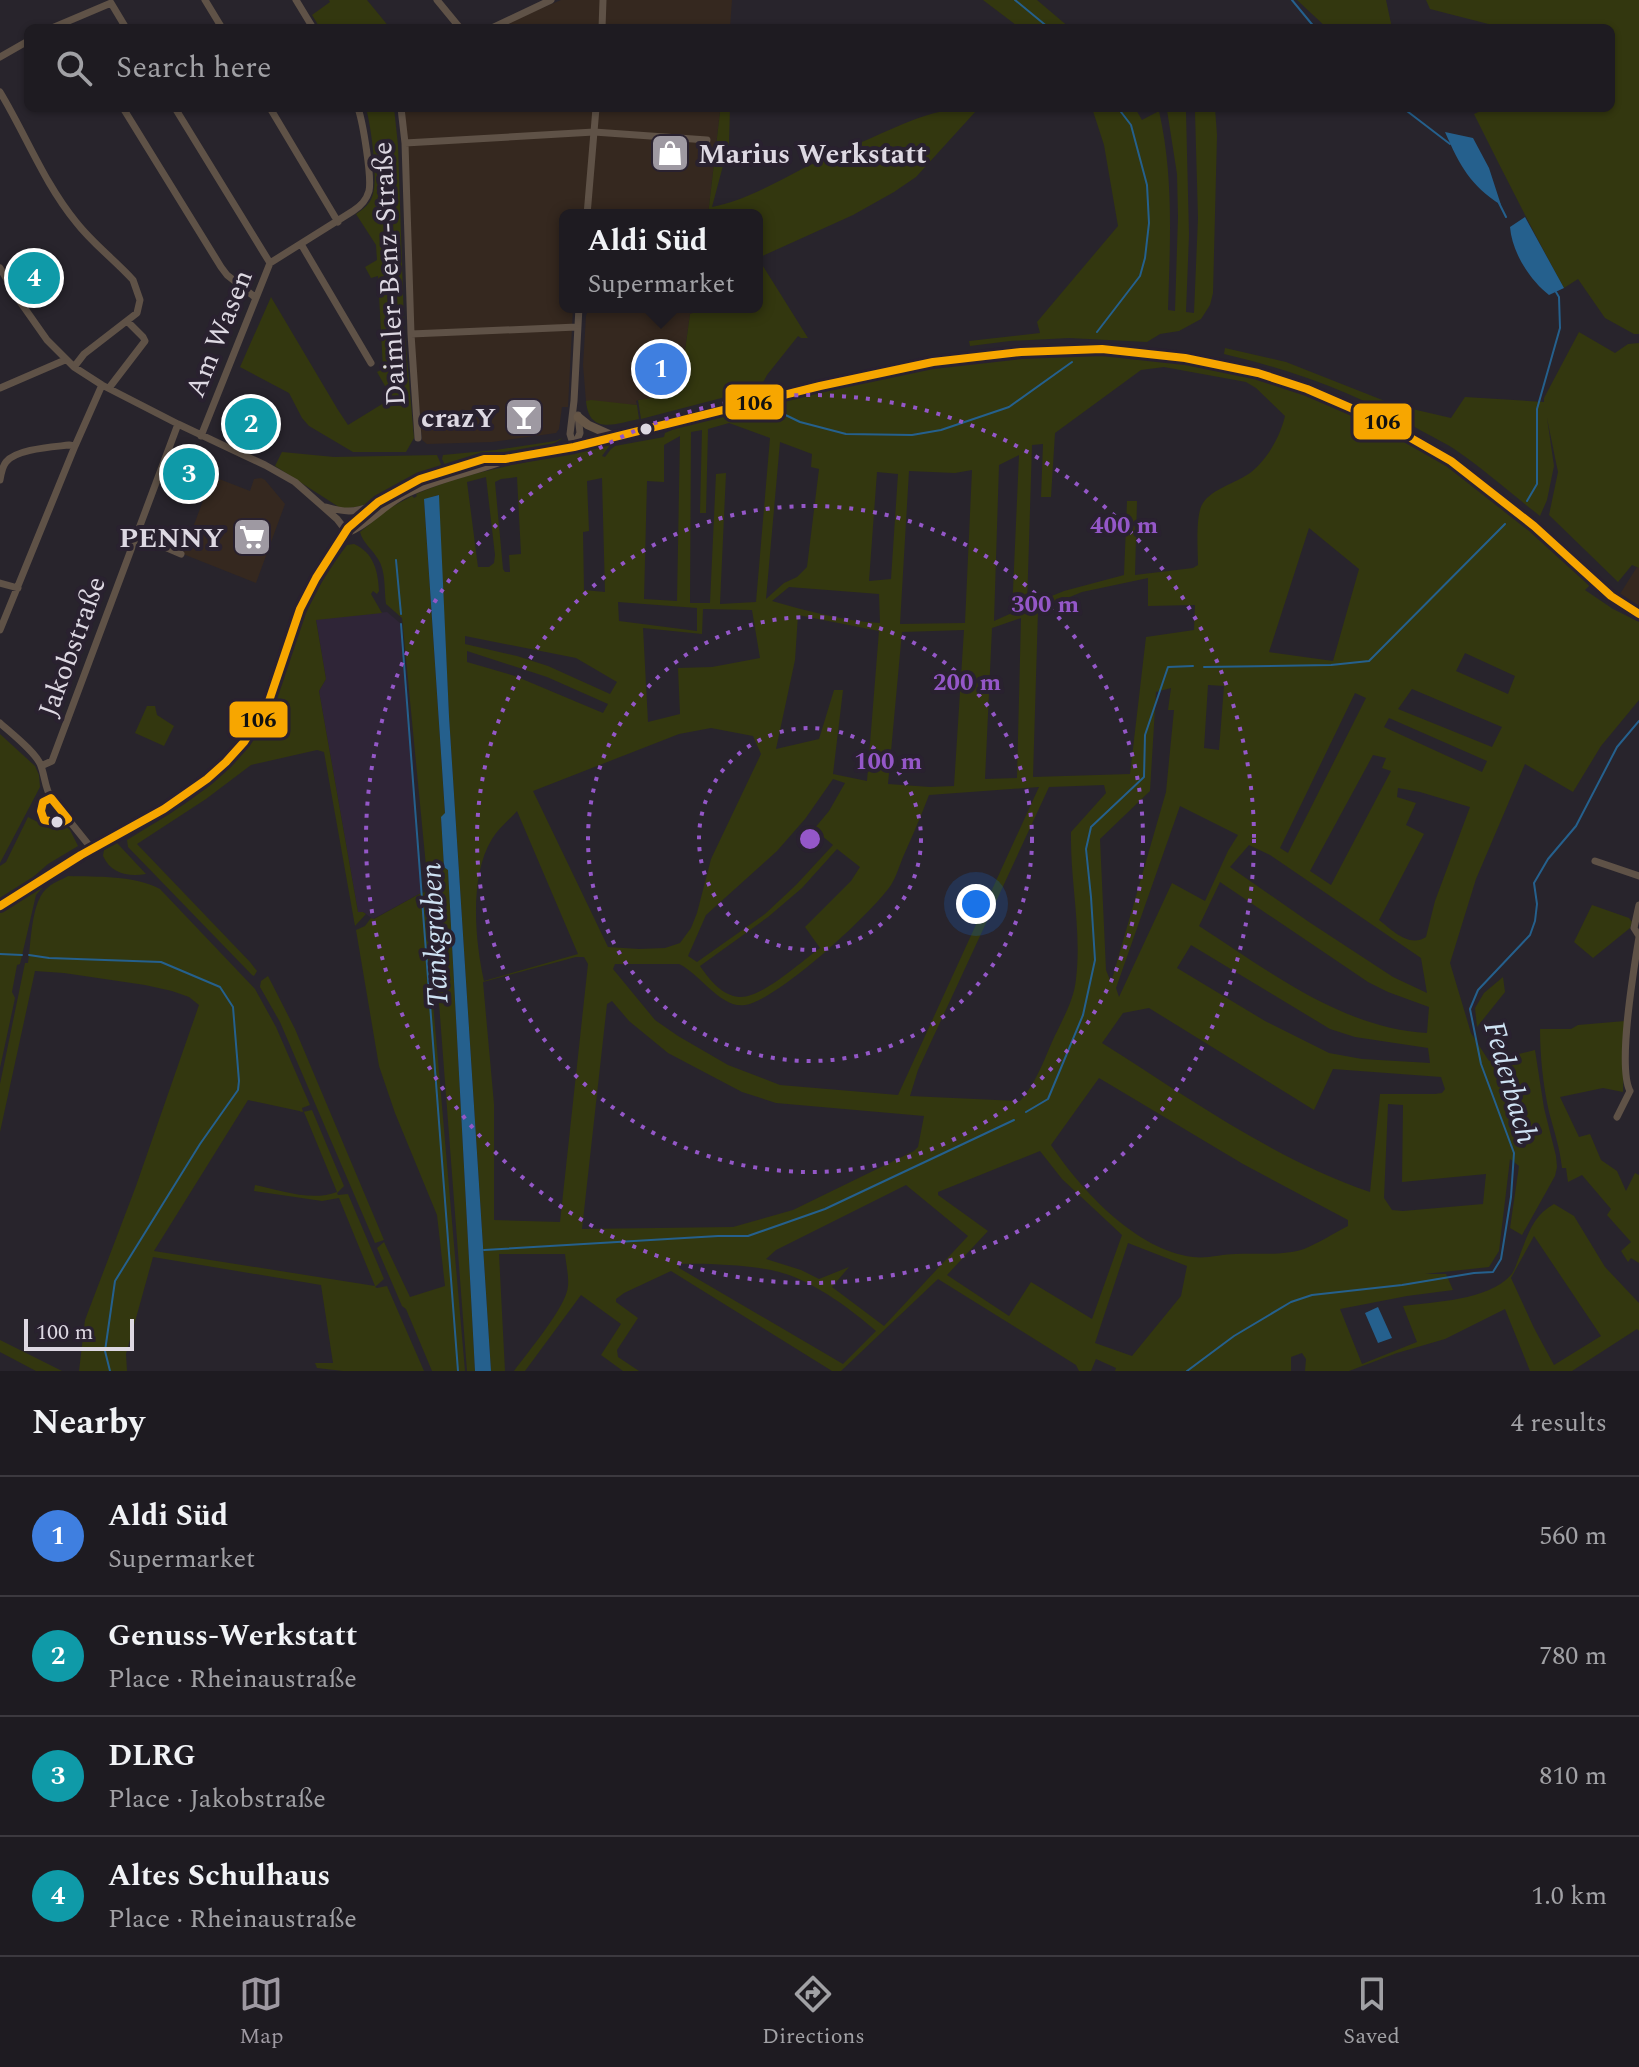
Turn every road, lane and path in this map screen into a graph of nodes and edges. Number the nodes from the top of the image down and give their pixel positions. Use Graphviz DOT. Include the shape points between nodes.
graph roads {
  1 [pos="205,0"];
  2 [pos="296,0"];
  3 [pos="437,0"];
  4 [pos="551,0"];
  5 [pos="603,0"];
  6 [pos="110,2"];
  7 [pos="62,24"];
  8 [pos="124,24"];
  9 [pos="220,24"];
  10 [pos="311,24"];
  11 [pos="457,24"];
  12 [pos="500,24"];
  13 [pos="602,24"];
  14 [pos="24,43"];
  15 [pos="0,57"];
  16 [pos="0,92"];
  17 [pos="125,112"];
  18 [pos="177,112"];
  19 [pos="272,112"];
  20 [pos="360,112"];
  21 [pos="401,112"];
  22 [pos="596,112"];
  23 [pos="594,132"];
  24 [pos="707,140"];
  25 [pos="405,143"];
  26 [pos="588,209"];
  27 [pos="338,222"];
  28 [pos="301,244"];
  29 [pos="270,263"];
  30 [pos="0,268"];
  31 [pos="256,298"];
  32 [pos="578,313"];
  33 [pos="128,322"];
  34 [pos="577,327"];
  35 [pos="411,334"];
  36 [pos="65,360"];
  37 [pos="371,363"];
  38 [pos="74,367"];
  39 [pos="106,387"];
  40 [pos="0,388"];
  41 [pos="574,401"];
  42 [pos="578,417"];
  43 [pos="178,424"];
  44 [pos="201,436"];
  45 [pos="615,437"];
  46 [pos="418,438"];
  47 [pos="75,446"];
  48 [pos="574,447"];
  49 [pos="505,459"];
  50 [pos="0,480"];
  51 [pos="377,503"];
  52 [pos="323,506"];
  53 [pos="347,532"];
  54 [pos="137,535"];
  55 [pos="181,554"];
  56 [pos="0,583"];
  57 [pos="18,588"];
  58 [pos="1639,614"];
  59 [pos="0,630"];
  60 [pos="0,723"];
  61 [pos="41,766"];
  62 [pos="92,849"];
  63 [pos="1595,861"];
  64 [pos="1639,876"];
  65 [pos="1639,905"];
  66 [pos="0,906"];
  67 [pos="1639,936"];
  68 [pos="1635,1092"];
  69 [pos="1617,1117"];
  1 -- 9 [label="street"];
  2 -- 10 [label="street"];
  3 -- 11 [label="street"];
  4 -- 12 [label="street"];
  5 -- 13 [label="street"];
  6 -- 7 [label="street"];
  6 -- 8 [label="street"];
  14 -- 15 [label="street"];
  16 -- 33 [label="street" via="38,167 75,221 133,280 140,307"];
  17 -- 31 [label="street" via="221,267"];
  18 -- 29 [label="street"];
  19 -- 27 [label="street"];
  20 -- 27 [label="street, Am Wasen" via="370,185 363,204"];
  21 -- 25 [label="street, Daimler-Benz-Straße"];
  22 -- 23 [label="street"];
  23 -- 24 [label="street"];
  23 -- 25 [label="street"];
  23 -- 26 [label="street"];
  25 -- 35 [label="street, Daimler-Benz-Straße"];
  27 -- 28 [label="street, Am Wasen"];
  28 -- 29 [label="street, Am Wasen"];
  28 -- 37 [label="street"];
  29 -- 31 [label="street, Am Wasen"];
  30 -- 36 [label="street"];
  31 -- 44 [label="street, Am Wasen"];
  32 -- 34 [label="street"];
  33 -- 38 [label="street"];
  33 -- 39 [label="street" via="145,341"];
  34 -- 35 [label="street"];
  34 -- 41 [label="street"];
  35 -- 46 [label="street, Daimler-Benz-Straße"];
  36 -- 38 [label="street"];
  36 -- 40 [label="street"];
  38 -- 39 [label="street"];
  39 -- 43 [label="street"];
  39 -- 47 [label="street"];
  41 -- 42 [label="street"];
  41 -- 48 [label="street"];
  42 -- 45 [label="main road"];
  42 -- 48 [label="street" via="580,433"];
  43 -- 44 [label="street"];
  43 -- 54 [label="street, Jakobstraße"];
  44 -- 52 [label="street" via="295,482"];
  45 -- 48 [label="main road"];
  45 -- 58 [label="main road" via="820,386 959,359 1067,349 1185,358 1307,389 1414,439 1478,481"];
  47 -- 50 [label="street" via="12,456"];
  47 -- 57 [label="street"];
  48 -- 49 [label="main road"];
  49 -- 51 [label="main road" via="445,470"];
  49 -- 53 [label="main road" via="411,491"];
  51 -- 52 [label="street" via="356,512"];
  51 -- 53 [label="main road"];
  52 -- 53 [label="street"];
  53 -- 62 [label="main road" via="307,595 261,718 233,756 174,804"];
  54 -- 55 [label="street"];
  54 -- 61 [label="street, Jakobstraße" via="52,761"];
  56 -- 57 [label="street"];
  57 -- 59 [label="street"];
  60 -- 61 [label="street"];
  61 -- 62 [label="street" via="51,798"];
  62 -- 66 [label="main road"];
  63 -- 64 [label="street"];
  65 -- 67 [label="street" via="1634,928"];
  67 -- 68 [label="street" via="1625,1071 1628,1089"];
  68 -- 69 [label="street"];
}
